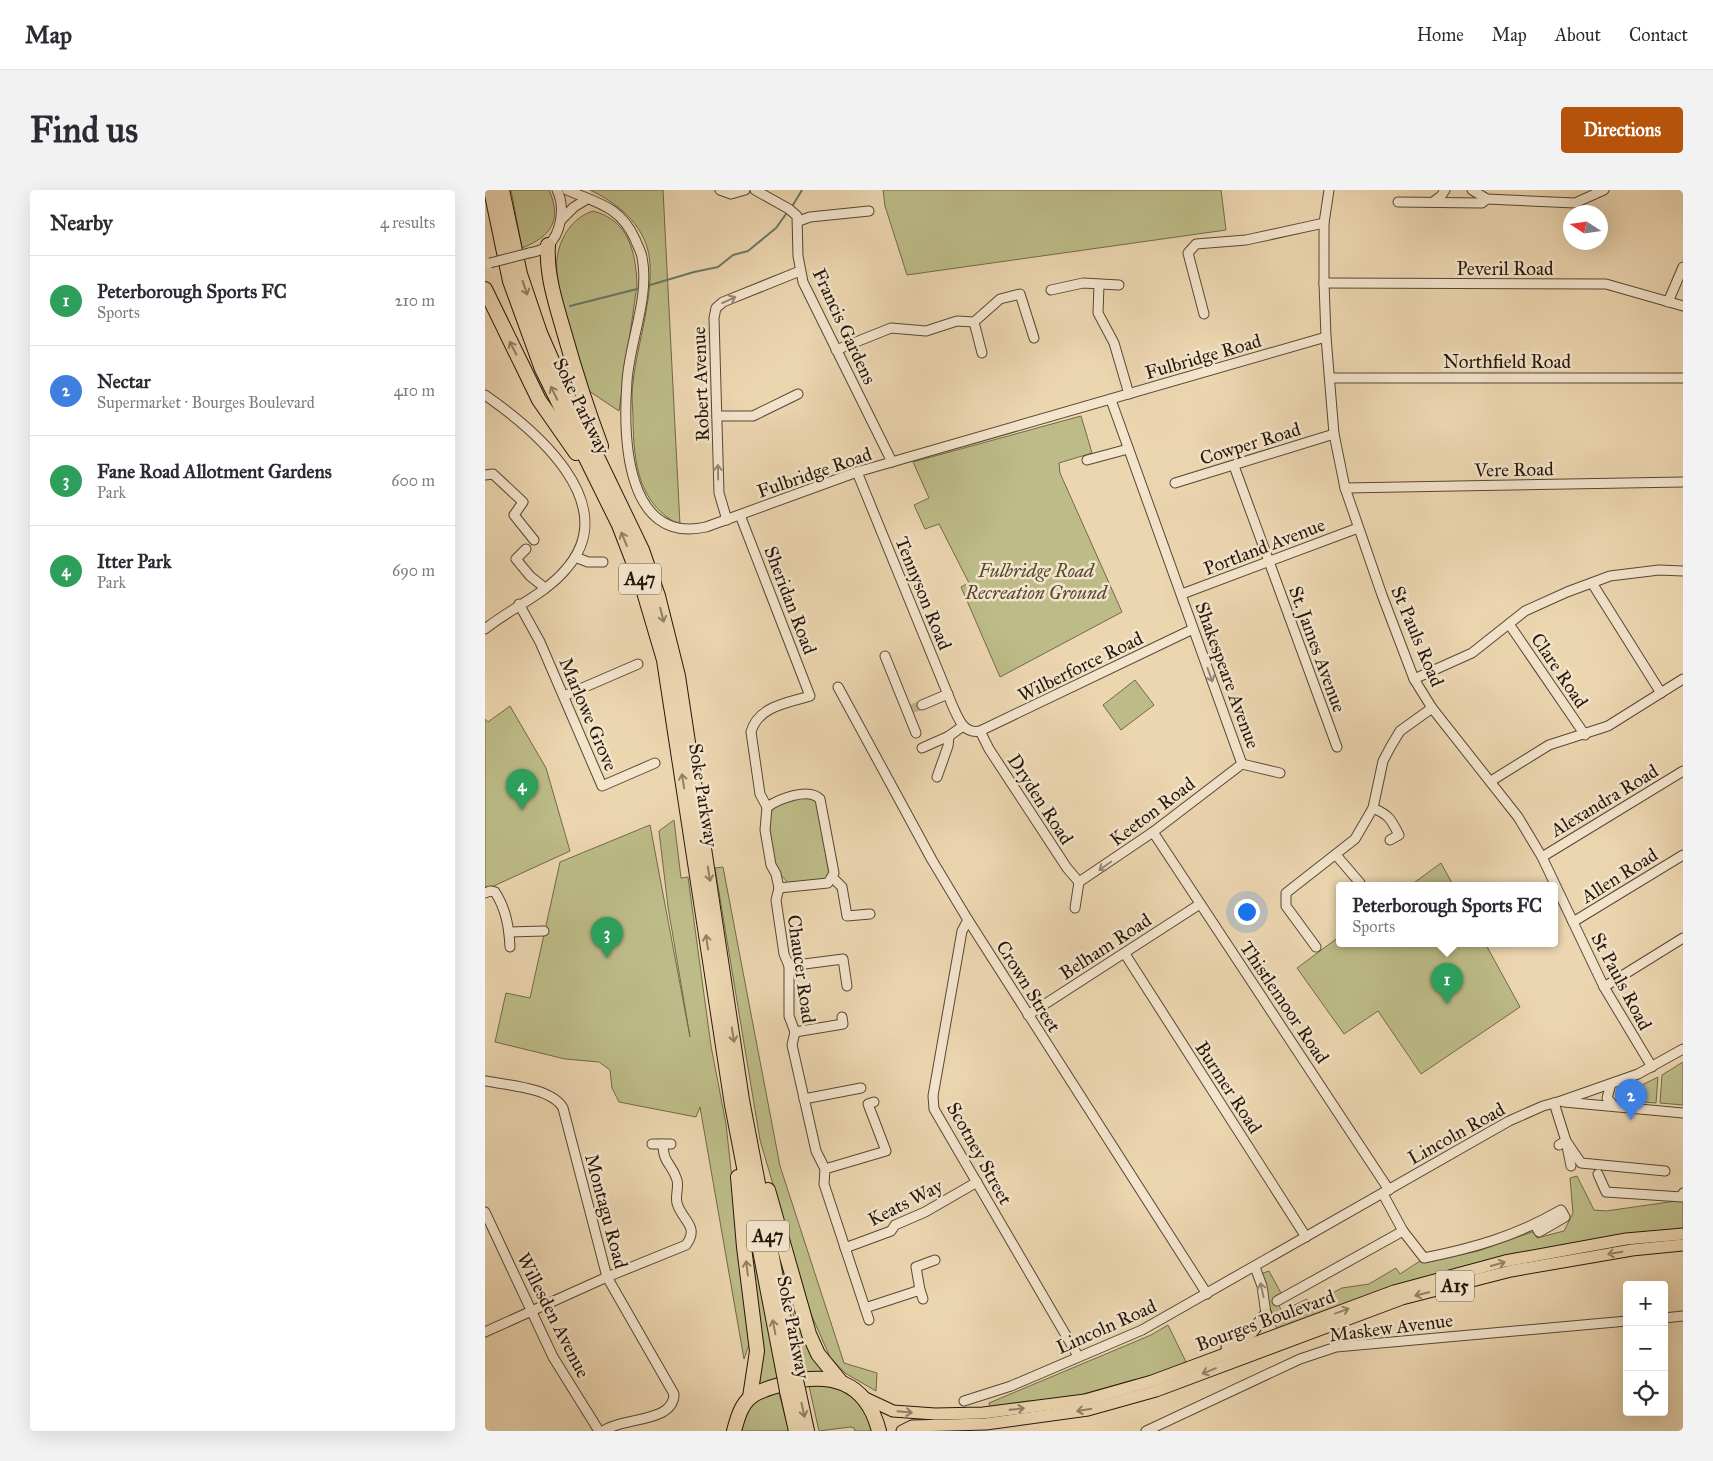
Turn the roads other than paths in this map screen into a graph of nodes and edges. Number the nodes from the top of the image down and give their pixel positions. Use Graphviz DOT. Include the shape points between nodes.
graph roads {
  1 [pos="491,190"];
  2 [pos="502,190"];
  3 [pos="557,190"];
  4 [pos="567,190"];
  5 [pos="720,190"];
  6 [pos="745,190"];
  7 [pos="755,190"];
  8 [pos="1329,190"];
  9 [pos="1445,190"];
  10 [pos="1472,190"];
  11 [pos="1604,190"];
  12 [pos="587,199"];
  13 [pos="1487,199"];
  14 [pos="1397,202"];
  15 [pos="1433,202"];
  16 [pos="869,211"];
  17 [pos="560,221"];
  18 [pos="799,221"];
  19 [pos="1324,223"];
  20 [pos="548,245"];
  21 [pos="488,263"];
  22 [pos="1683,267"];
  23 [pos="800,271"];
  24 [pos="1324,283"];
  25 [pos="1099,285"];
  26 [pos="1119,285"];
  27 [pos="485,289"];
  28 [pos="1051,290"];
  29 [pos="1668,302"];
  30 [pos="1683,306"];
  31 [pos="1204,314"];
  32 [pos="974,322"];
  33 [pos="1326,337"];
  34 [pos="1034,338"];
  35 [pos="836,350"];
  36 [pos="982,353"];
  37 [pos="1330,378"];
  38 [pos="1683,378"];
  39 [pos="798,394"];
  40 [pos="1129,394"];
  41 [pos="485,395"];
  42 [pos="1111,400"];
  43 [pos="717,416"];
  44 [pos="1334,434"];
  45 [pos="1128,449"];
  46 [pos="1087,460"];
  47 [pos="892,462"];
  48 [pos="1233,466"];
  49 [pos="857,472"];
  50 [pos="485,475"];
  51 [pos="1683,482"];
  52 [pos="1175,483"];
  53 [pos="1345,488"];
  54 [pos="603,493"];
  55 [pos="740,515"];
  56 [pos="628,519"];
  57 [pos="727,520"];
  58 [pos="1358,528"];
  59 [pos="534,540"];
  60 [pos="526,549"];
  61 [pos="575,557"];
  62 [pos="603,562"];
  63 [pos="1269,562"];
  64 [pos="1683,571"];
  65 [pos="1592,583"];
  66 [pos="545,588"];
  67 [pos="1182,594"];
  68 [pos="519,604"];
  69 [pos="1509,624"];
  70 [pos="485,629"];
  71 [pos="1193,629"];
  72 [pos="885,656"];
  73 [pos="638,664"];
  74 [pos="1414,679"];
  75 [pos="1683,679"];
  76 [pos="838,687"];
  77 [pos="1661,693"];
  78 [pos="948,694"];
  79 [pos="564,696"];
  80 [pos="811,696"];
  81 [pos="922,705"];
  82 [pos="1432,708"];
  83 [pos="963,726"];
  84 [pos="980,731"];
  85 [pos="916,733"];
  86 [pos="1585,735"];
  87 [pos="949,736"];
  88 [pos="1337,747"];
  89 [pos="922,748"];
  90 [pos="655,763"];
  91 [pos="1242,764"];
  92 [pos="1683,771"];
  93 [pos="1280,773"];
  94 [pos="937,777"];
  95 [pos="1491,781"];
  96 [pos="767,807"];
  97 [pos="1373,808"];
  98 [pos="1156,836"];
  99 [pos="1390,840"];
  100 [pos="1336,855"];
  101 [pos="1683,855"];
  102 [pos="1542,857"];
  103 [pos="833,878"];
  104 [pos="1079,882"];
  105 [pos="1359,882"];
  106 [pos="1554,882"];
  107 [pos="779,888"];
  108 [pos="1558,891"];
  109 [pos="485,894"];
  110 [pos="1199,904"];
  111 [pos="1075,908"];
  112 [pos="870,914"];
  113 [pos="968,920"];
  114 [pos="1573,922"];
  115 [pos="544,931"];
  116 [pos="509,932"];
  117 [pos="1683,938"];
  118 [pos="510,947"];
  119 [pos="1316,947"];
  120 [pos="1125,954"];
  121 [pos="789,966"];
  122 [pos="847,986"];
  123 [pos="1603,987"];
  124 [pos="1028,1015"];
  125 [pos="845,1022"];
  126 [pos="795,1032"];
  127 [pos="1683,1049"];
  128 [pos="1652,1067"];
  129 [pos="485,1081"];
  130 [pos="1611,1084"];
  131 [pos="856,1091"];
  132 [pos="804,1099"];
  133 [pos="737,1102"];
  134 [pos="875,1102"];
  135 [pos="1558,1102"];
  136 [pos="1614,1106"];
  137 [pos="1683,1113"];
  138 [pos="1563,1143"];
  139 [pos="652,1144"];
  140 [pos="1571,1166"];
  141 [pos="825,1169"];
  142 [pos="1665,1171"];
  143 [pos="1598,1174"];
  144 [pos="977,1182"];
  145 [pos="1386,1192"];
  146 [pos="1683,1193"];
  147 [pos="485,1212"];
  148 [pos="1535,1225"];
  149 [pos="1403,1231"];
  150 [pos="1683,1234"];
  151 [pos="1306,1237"];
  152 [pos="1663,1241"];
  153 [pos="1683,1245"];
  154 [pos="845,1248"];
  155 [pos="935,1260"];
  156 [pos="1255,1267"];
  157 [pos="607,1277"];
  158 [pos="1207,1294"];
  159 [pos="1277,1301"];
  160 [pos="865,1308"];
  161 [pos="531,1312"];
  162 [pos="1266,1314"];
  163 [pos="1683,1316"];
  164 [pos="1668,1318"];
  165 [pos="869,1320"];
  166 [pos="1623,1321"];
  167 [pos="485,1332"];
  168 [pos="1264,1340"];
  169 [pos="1254,1353"];
  170 [pos="1078,1356"];
  171 [pos="1187,1367"];
  172 [pos="840,1381"];
  173 [pos="1154,1386"];
  174 [pos="793,1390"];
  175 [pos="1130,1394"];
  176 [pos="860,1396"];
  177 [pos="750,1397"];
  178 [pos="964,1401"];
  179 [pos="599,1431"];
  180 [pos="603,1431"];
  181 [pos="734,1431"];
  182 [pos="796,1431"];
  183 [pos="807,1431"];
  184 [pos="879,1431"];
  185 [pos="902,1431"];
  186 [pos="1146,1431"];
  54 -- 1 [label="highway, Soke Parkway / A47, one-way" via="539,360 510,281"];
  2 -- 56 [label="highway, Soke Parkway / A47, one-way" via="520,274 540,332"];
  3 -- 17 [label="street" via="562,208"];
  4 -- 12 [label="street, Fulbridge Road"];
  5 -- 6 [label="street" via="731,194"];
  7 -- 18 [label="street" via="789,209"];
  8 -- 19 [label="street, St Pauls Road"];
  9 -- 15 [label="street"];
  10 -- 13 [label="street"];
  11 -- 13 [label="street" via="1575,203"];
  12 -- 17 [label="street"];
  12 -- 57 [label="street, Fulbridge Road" via="609,207 620,216 642,256 644,282 627,380 626,415 629,450 642,501 648,512 674,529 692,530"];
  13 -- 15 [label="street" via="1482,203"];
  14 -- 15 [label="street"];
  16 -- 18 [label="street"];
  17 -- 20 [label="street"];
  18 -- 23 [label="street, Francis Gardens"];
  19 -- 24 [label="street, St Pauls Road"];
  19 -- 31 [label="street" via="1246,240 1196,244 1188,253"];
  20 -- 21 [label="street, bridge"];
  20 -- 56 [label="highway, A47" via="547,263 555,301 582,394"];
  22 -- 29 [label="street"];
  23 -- 35 [label="street, Francis Gardens"];
  43 -- 23 [label="street, Robert Avenue, one-way" via="716,308 723,302"];
  24 -- 29 [label="street, Peveril Road" via="1606,284"];
  24 -- 33 [label="street, St Pauls Road"];
  25 -- 26 [label="street"];
  25 -- 28 [label="street" via="1083,283"];
  25 -- 40 [label="street" via="1098,313 1114,343"];
  54 -- 27 [label="highway, A47, one-way" via="539,400"];
  29 -- 30 [label="street, Peveril Road"];
  32 -- 34 [label="street" via="1000,298 1020,294"];
  32 -- 35 [label="street" via="957,321 926,331 891,328"];
  32 -- 36 [label="street"];
  33 -- 37 [label="street, St Pauls Road"];
  33 -- 40 [label="street, Fulbridge Road"];
  35 -- 47 [label="street, Francis Gardens"];
  37 -- 38 [label="street, Northfield Road"];
  37 -- 44 [label="street, St Pauls Road"];
  39 -- 43 [label="street" via="753,416"];
  40 -- 42 [label="street, Fulbridge Road"];
  41 -- 61 [label="street" via="553,454 579,492 583,530"];
  42 -- 45 [label="street, Shakespeare Avenue"];
  42 -- 47 [label="street, Fulbridge Road"];
  57 -- 43 [label="street, Robert Avenue, one-way" via="719,493"];
  44 -- 48 [label="street, Cowper Road"];
  44 -- 53 [label="street, St Pauls Road"];
  45 -- 46 [label="street"];
  45 -- 67 [label="street, Shakespeare Avenue"];
  47 -- 49 [label="street, Fulbridge Road"];
  48 -- 52 [label="street, Cowper Road"];
  48 -- 63 [label="street, St. James Avenue"];
  49 -- 55 [label="street, Fulbridge Road"];
  49 -- 78 [label="street, Tennyson Road"];
  50 -- 59 [label="street" via="493,474 523,502 514,515"];
  51 -- 53 [label="street, Vere Road"];
  53 -- 58 [label="street, St Pauls Road"];
  133 -- 54 [label="highway, Soke Parkway / A47, one-way" via="664,660 641,582"];
  55 -- 57 [label="street, Fulbridge Road"];
  55 -- 80 [label="street, Sheridan Road"];
  56 -- 133 [label="highway, Soke Parkway / A47, one-way" via="658,596 678,676"];
  58 -- 63 [label="street, Portland Avenue"];
  58 -- 74 [label="street, St Pauls Road"];
  60 -- 66 [label="street" via="516,559"];
  61 -- 62 [label="street" via="588,562"];
  61 -- 66 [label="street" via="568,568"];
  63 -- 67 [label="street, Portland Avenue"];
  63 -- 88 [label="street, St. James Avenue"];
  64 -- 65 [label="street" via="1659,570 1611,576"];
  65 -- 69 [label="street" via="1525,611"];
  65 -- 77 [label="street"];
  66 -- 68 [label="street"];
  67 -- 71 [label="street, Shakespeare Avenue"];
  68 -- 70 [label="street"];
  68 -- 79 [label="street, Marlowe Grove"];
  69 -- 74 [label="street" via="1471,653"];
  69 -- 86 [label="street, Clare Road"];
  71 -- 84 [label="street, Wilberforce Road"];
  71 -- 91 [label="street, Shakespeare Avenue, one-way"];
  72 -- 85 [label="street"];
  73 -- 79 [label="street"];
  74 -- 82 [label="street, St Pauls Road"];
  75 -- 77 [label="street"];
  76 -- 113 [label="street, Crown Street"];
  77 -- 86 [label="street" via="1608,726"];
  78 -- 81 [label="street"];
  78 -- 83 [label="street, Tennyson Road"];
  79 -- 90 [label="street, Marlowe Grove" via="602,786"];
  80 -- 96 [label="street, Chaucer Road" via="766,711 753,723 751,732 760,794"];
  82 -- 95 [label="street, St Pauls Road"];
  82 -- 97 [label="street" via="1401,731 1391,746 1383,761"];
  83 -- 84 [label="street" via="970,731"];
  83 -- 87 [label="street"];
  84 -- 104 [label="street, Dryden Road"];
  86 -- 95 [label="street" via="1549,745"];
  87 -- 89 [label="street"];
  87 -- 94 [label="street"];
  91 -- 93 [label="street"];
  91 -- 98 [label="street, Keeton Road"];
  92 -- 102 [label="street, Alexandra Road"];
  95 -- 102 [label="street, St Pauls Road"];
  96 -- 103 [label="street" via="781,798 811,794 820,799"];
  96 -- 107 [label="street, Chaucer Road" via="765,830"];
  97 -- 99 [label="street" via="1388,815 1399,835"];
  97 -- 100 [label="street" via="1355,839"];
  98 -- 104 [label="street, Keeton Road, one-way"];
  98 -- 110 [label="street, Thistlemoor Road"];
  100 -- 105 [label="street"];
  100 -- 119 [label="street" via="1286,892 1286,906"];
  101 -- 114 [label="street, Allen Road"];
  102 -- 106 [label="street, St Pauls Road"];
  103 -- 107 [label="street" via="828,883"];
  103 -- 112 [label="street" via="842,888 847,916"];
  104 -- 111 [label="street"];
  107 -- 121 [label="street, Chaucer Road" via="776,900 784,954"];
  108 -- 114 [label="street, St Pauls Road"];
  109 -- 116 [label="street" via="495,892 507,916"];
  110 -- 120 [label="street, Belham Road"];
  110 -- 145 [label="street, Thistlemoor Road"];
  113 -- 124 [label="street, Crown Street"];
  113 -- 144 [label="street, Scotney Street" via="962,931 933,1096 934,1109"];
  114 -- 123 [label="street, St Pauls Road"];
  115 -- 116 [label="street"];
  116 -- 118 [label="street"];
  117 -- 123 [label="street"];
  120 -- 124 [label="street, Belham Road"];
  120 -- 151 [label="street, Burmer Road"];
  121 -- 122 [label="street" via="843,959"];
  121 -- 126 [label="street, Chaucer Road" via="789,1016"];
  123 -- 128 [label="street, St Pauls Road"];
  124 -- 158 [label="street, Crown Street"];
  125 -- 126 [label="street"];
  126 -- 132 [label="street, Chaucer Road" via="792,1045"];
  127 -- 128 [label="street, Lincoln Road"];
  128 -- 130 [label="street, Lincoln Road"];
  129 -- 157 [label="street, Montagu Road" via="542,1093 559,1101"];
  130 -- 135 [label="street, Lincoln Road"];
  130 -- 136 [label="street" via="1607,1098"];
  131 -- 132 [label="street"];
  132 -- 141 [label="street, Chaucer Road" via="816,1151"];
  133 -- 172 [label="highway, A47" via="809,1334 818,1354"];
  133 -- 174 [label="highway, Soke Parkway / A47, bridge"];
  177 -- 133 [label="highway, A47, one-way" via="757,1351 744,1247"];
  134 -- 141 [label="street" via="868,1104 886,1151"];
  135 -- 136 [label="street"];
  135 -- 138 [label="street"];
  135 -- 145 [label="street, Lincoln Road" via="1509,1121"];
  136 -- 137 [label="street"];
  138 -- 140 [label="street"];
  138 -- 142 [label="street" via="1581,1163"];
  139 -- 157 [label="street" via="667,1144 663,1157 677,1180 676,1202 691,1228 691,1238 686,1245"];
  141 -- 154 [label="street, Chaucer Road" via="824,1184"];
  143 -- 146 [label="street" via="1606,1192 1681,1197"];
  144 -- 154 [label="street, Keats Way" via="891,1231"];
  144 -- 170 [label="street, Scotney Street"];
  145 -- 149 [label="street, Thistlemoor Road"];
  145 -- 151 [label="street, Lincoln Road"];
  147 -- 161 [label="street, Willesden Avenue"];
  148 -- 149 [label="street, Thistlemoor Road" via="1477,1247 1423,1258"];
  149 -- 159 [label="street"];
  150 -- 152 [label="main road, Bourges Boulevard / A15"];
  151 -- 156 [label="street, Lincoln Road"];
  152 -- 153 [label="main road, Bourges Boulevard / A15"];
  168 -- 152 [label="main road, Bourges Boulevard / A15, one-way" via="1394,1291 1505,1262 1626,1239"];
  152 -- 169 [label="main road, Bourges Boulevard / A15, one-way" via="1511,1272 1402,1299"];
  154 -- 160 [label="street, Chaucer Road"];
  155 -- 160 [label="street" via="916,1267 921,1295"];
  156 -- 158 [label="street, Lincoln Road"];
  162 -- 156 [label="street, one-way"];
  157 -- 161 [label="street"];
  157 -- 180 [label="street, Montagu Road" via="671,1387 674,1403 661,1413"];
  158 -- 170 [label="street, Lincoln Road" via="1142,1330"];
  160 -- 165 [label="street, Chaucer Road"];
  161 -- 167 [label="street"];
  161 -- 179 [label="street, Willesden Avenue" via="553,1357"];
  162 -- 168 [label="main road"];
  162 -- 171 [label="main road" via="1252,1332 1236,1343"];
  163 -- 164 [label="street"];
  166 -- 186 [label="street, Maskew Avenue" via="1336,1347 1300,1359"];
  168 -- 169 [label="main road"];
  168 -- 171 [label="main road, Bourges Boulevard / A15"];
  169 -- 173 [label="main road, Bourges Boulevard / A15, one-way"];
  170 -- 178 [label="street, Lincoln Road" via="1011,1386"];
  171 -- 173 [label="main road, Bourges Boulevard / A15"];
  172 -- 176 [label="highway"];
  172 -- 177 [label="highway" via="815,1377 769,1388"];
  173 -- 175 [label="main road, Bourges Boulevard / A15"];
  174 -- 182 [label="highway, Soke Parkway / A47"];
  174 -- 183 [label="highway, Soke Parkway / A47, one-way"];
  176 -- 175 [label="main road, Bourges Boulevard / A15, one-way" via="893,1410 935,1414 1039,1407"];
  175 -- 185 [label="main road, Bourges Boulevard / A15, one-way" via="1088,1410 985,1424 912,1426"];
  176 -- 184 [label="highway" via="875,1416"];
  177 -- 181 [label="highway"];
}
